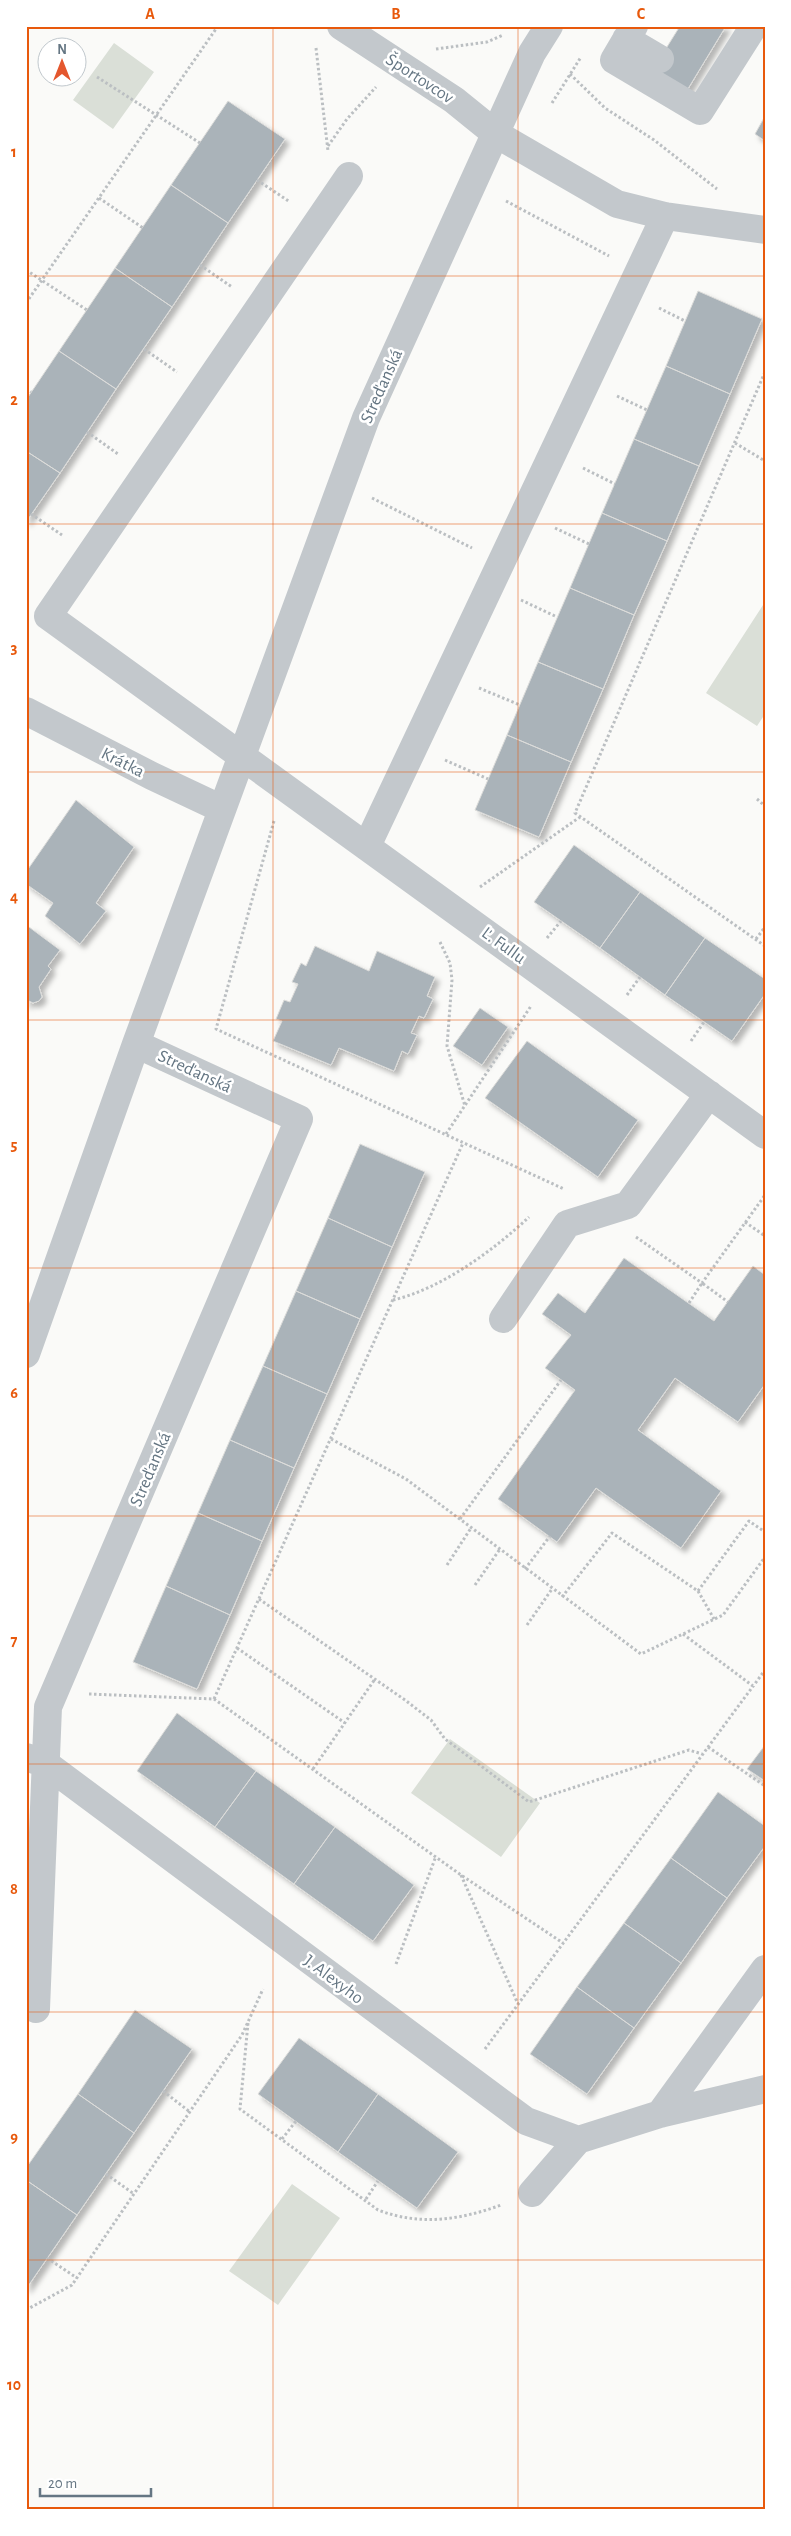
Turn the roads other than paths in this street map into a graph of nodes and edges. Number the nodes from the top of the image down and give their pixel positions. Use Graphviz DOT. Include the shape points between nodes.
graph roads {
  1 [pos="341,26"];
  2 [pos="549,26"];
  3 [pos="754,26"];
  4 [pos="630,33"];
  5 [pos="660,59"];
  6 [pos="496,134"];
  7 [pos="349,176"];
  8 [pos="664,216"];
  9 [pos="765,230"];
  10 [pos="26,712"];
  11 [pos="241,757"];
  12 [pos="222,809"];
  13 [pos="367,846"];
  14 [pos="136,1044"];
  15 [pos="709,1094"];
  16 [pos="765,1135"];
  17 [pos="503,1320"];
  18 [pos="29,1339"];
  19 [pos="36,1760"];
  20 [pos="765,1969"];
  21 [pos="36,2009"];
  22 [pos="765,2089"];
  23 [pos="660,2114"];
  24 [pos="578,2140"];
  25 [pos="532,2193"];
  1 -- 6 [label="street, Športovcov" via="454,100"];
  2 -- 6 [label="street, Streďanská" via="532,53"];
  3 -- 4 [label="street" via="700,111 614,60"];
  4 -- 5 [label="street"];
  6 -- 8 [label="street, Športovcov" via="617,204"];
  6 -- 11 [label="street, Streďanská" via="366,418"];
  7 -- 11 [label="street" via="48,616"];
  8 -- 9 [label="street, Športovcov"];
  8 -- 13 [label="street"];
  10 -- 12 [label="street, Krátka"];
  11 -- 12 [label="street, Streďanská"];
  11 -- 13 [label="street, Ľ. Fullu"];
  12 -- 14 [label="street, Streďanská"];
  13 -- 15 [label="street, Ľ. Fullu"];
  14 -- 18 [label="street, Streďanská"];
  14 -- 19 [label="street, Streďanská" via="300,1119 48,1707"];
  15 -- 16 [label="street, Ľ. Fullu"];
  15 -- 17 [label="street" via="628,1205 567,1224"];
  19 -- 21 [label="street, Streďanská"];
  19 -- 24 [label="street, J. Alexyho" via="526,2122"];
  20 -- 23 [label="street"];
  22 -- 23 [label="street"];
  23 -- 24 [label="street"];
  24 -- 25 [label="street"];
}
